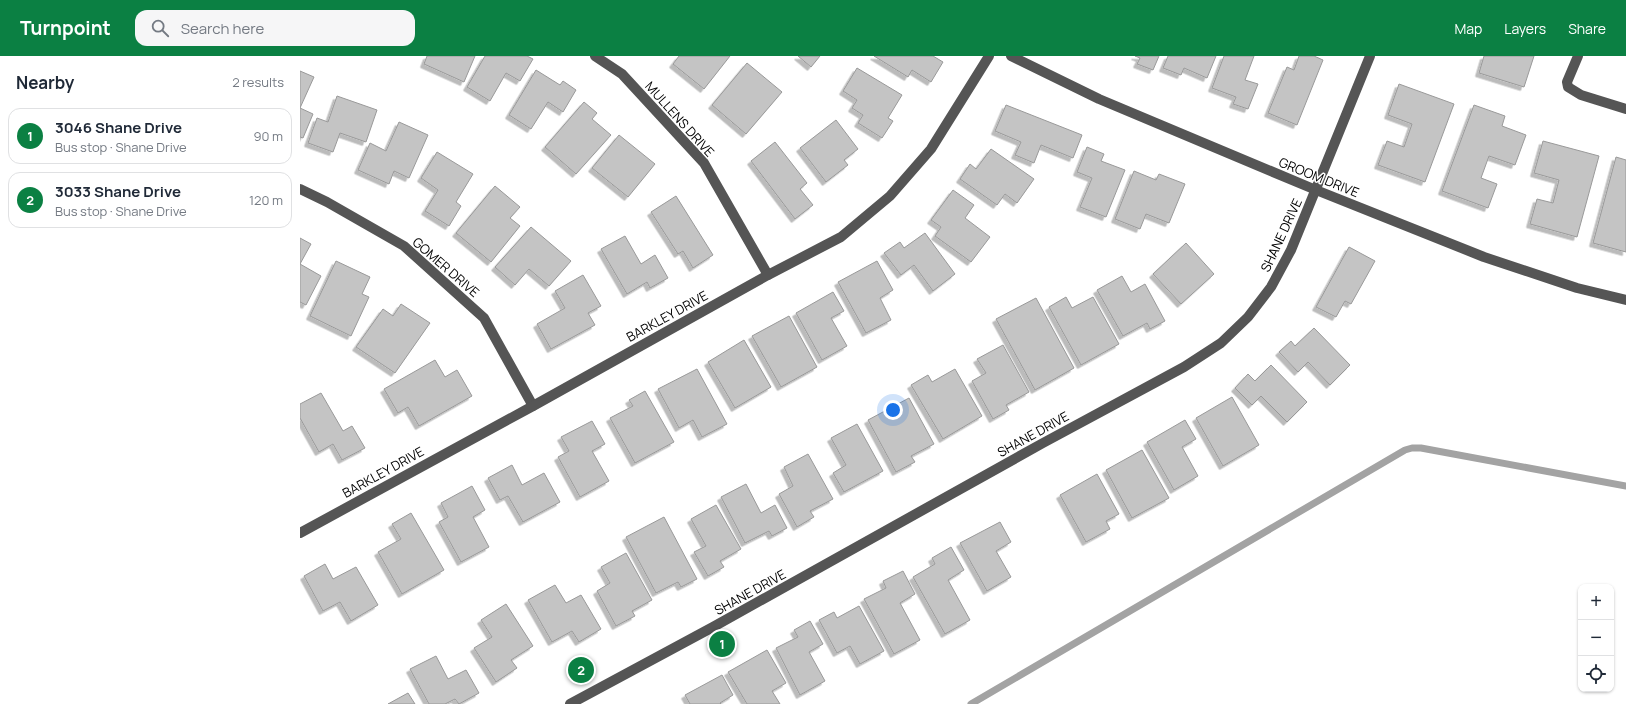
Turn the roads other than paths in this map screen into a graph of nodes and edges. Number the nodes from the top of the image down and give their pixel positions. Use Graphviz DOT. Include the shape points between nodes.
graph roads {
  1 [pos="595,56"];
  2 [pos="989,56"];
  3 [pos="1011,56"];
  4 [pos="1370,56"];
  5 [pos="1578,56"];
  6 [pos="1626,109"];
  7 [pos="300,189"];
  8 [pos="1316,190"];
  9 [pos="768,274"];
  10 [pos="1626,300"];
  11 [pos="533,406"];
  12 [pos="300,533"];
  13 [pos="570,704"];
  1 -- 9 [label="street, MULLENS DRIVE" via="622,74 704,163"];
  2 -- 9 [label="street, BARKLEY DRIVE" via="932,149 890,196 841,237"];
  3 -- 8 [label="street, GROOM DRIVE" via="1099,99"];
  4 -- 8 [label="street, SHANE DRIVE"];
  5 -- 6 [label="street" via="1567,82 1568,87 1581,95"];
  7 -- 11 [label="street, GOMER DRIVE" via="404,246 484,318"];
  8 -- 10 [label="street, GROOM DRIVE" via="1484,256 1577,288"];
  8 -- 13 [label="street, SHANE DRIVE" via="1291,250 1271,287 1248,317 1222,343 1184,367"];
  9 -- 11 [label="street, BARKLEY DRIVE"];
  11 -- 12 [label="street, BARKLEY DRIVE"];
}
